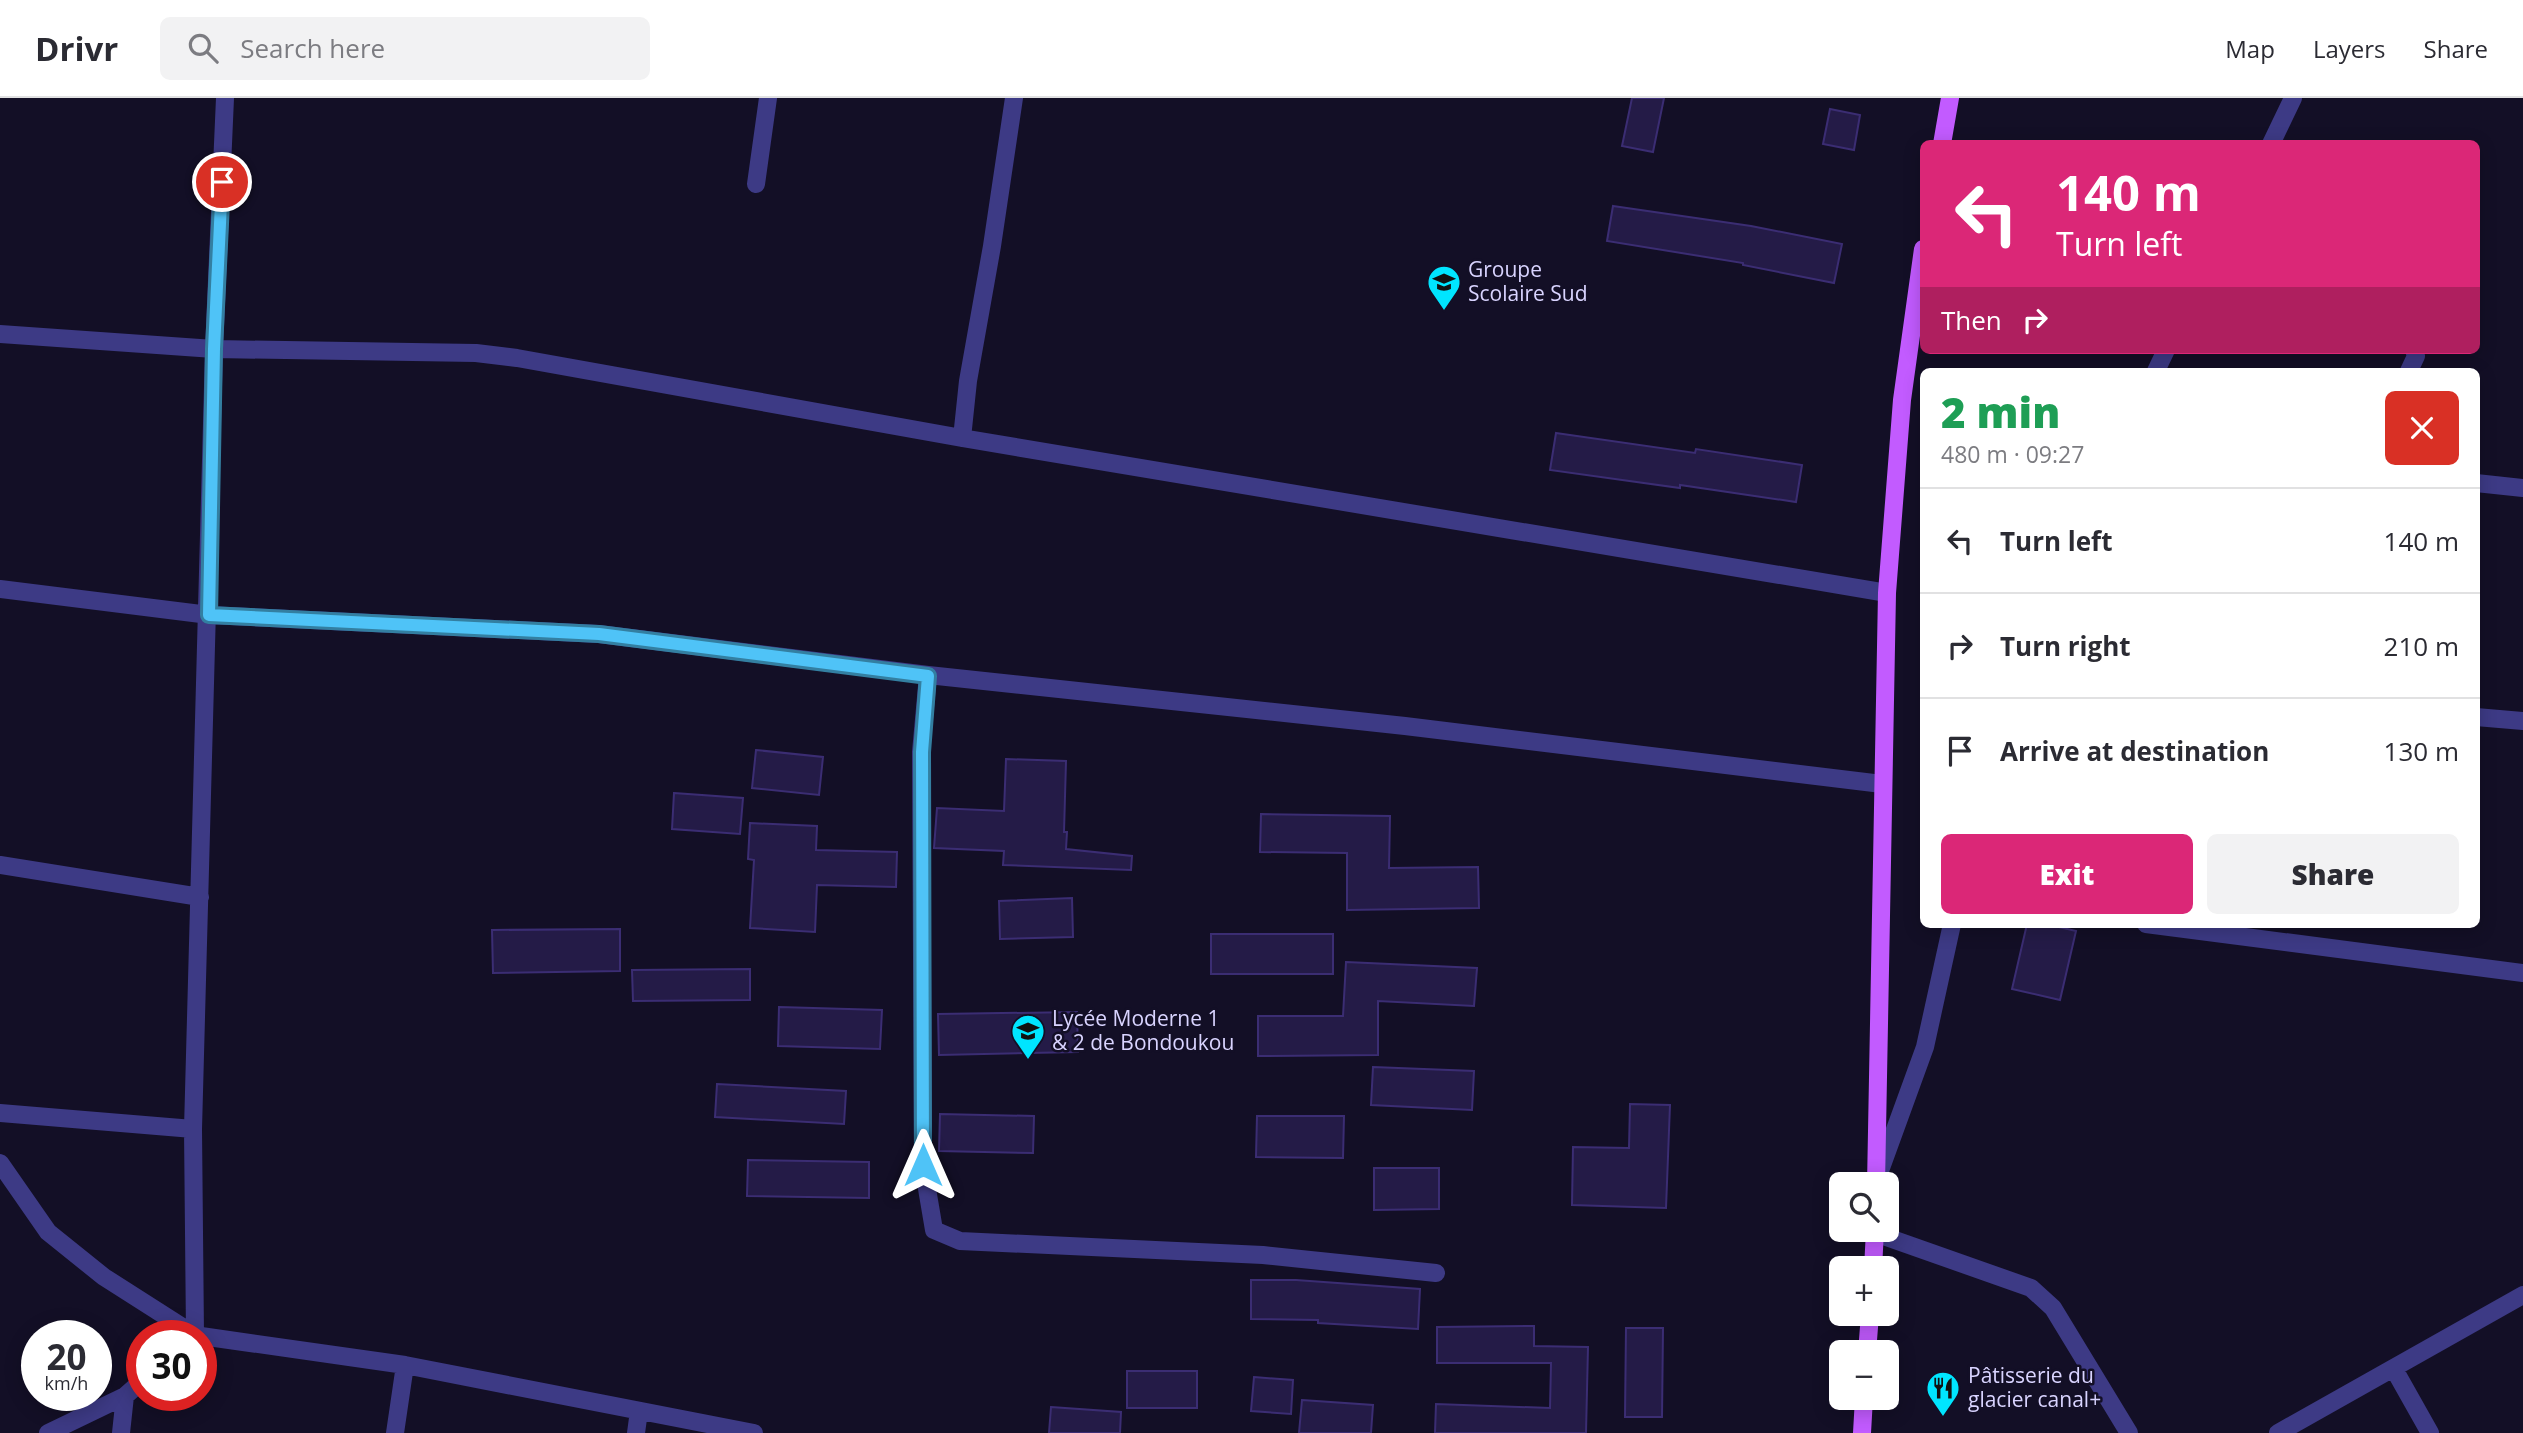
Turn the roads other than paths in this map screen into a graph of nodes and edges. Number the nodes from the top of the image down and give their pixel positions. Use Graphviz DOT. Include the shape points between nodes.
graph roads {
  1 [pos="225,98"];
  2 [pos="768,98"];
  3 [pos="1014,98"];
  4 [pos="1950,98"];
  5 [pos="2293,98"];
  6 [pos="1943,140"];
  7 [pos="2273,140"];
  8 [pos="756,184"];
  9 [pos="1920,270"];
  10 [pos="1,340"];
  11 [pos="214,349"];
  12 [pos="962,438"];
  13 [pos="2480,484"];
  14 [pos="2523,488"];
  15 [pos="0,589"];
  16 [pos="1887,593"];
  17 [pos="209,615"];
  18 [pos="928,676"];
  19 [pos="2480,717"];
  20 [pos="2523,721"];
  21 [pos="1882,784"];
  22 [pos="0,865"];
  23 [pos="200,897"];
  24 [pos="1951,928"];
  25 [pos="2180,928"];
  26 [pos="2523,973"];
  27 [pos="0,1113"];
  28 [pos="193,1129"];
  29 [pos="0,1163"];
  30 [pos="1876,1172"];
  31 [pos="1880,1172"];
  32 [pos="1899,1240"];
  33 [pos="1436,1273"];
  34 [pos="2523,1295"];
  35 [pos="171,1320"];
  36 [pos="195,1320"];
  37 [pos="217,1338"];
  38 [pos="405,1365"];
  39 [pos="2394,1369"];
  40 [pos="125,1396"];
  41 [pos="1863,1410"];
  42 [pos="639,1411"];
  43 [pos="48,1433"];
  44 [pos="121,1433"];
  45 [pos="395,1433"];
  46 [pos="636,1433"];
  47 [pos="754,1433"];
  48 [pos="1862,1433"];
  49 [pos="2129,1433"];
  50 [pos="2278,1433"];
  51 [pos="2430,1433"];
  1 -- 11 [label="street"];
  2 -- 8 [label="street"];
  3 -- 12 [label="street"];
  4 -- 6 [label="main road"];
  5 -- 7 [label="street"];
  9 -- 16 [label="main road" via="1902,400"];
  10 -- 11 [label="street"];
  11 -- 12 [label="street" via="490,355"];
  11 -- 17 [label="street"];
  12 -- 16 [label="street"];
  13 -- 14 [label="street"];
  15 -- 17 [label="street"];
  16 -- 21 [label="main road"];
  17 -- 18 [label="street" via="599,634"];
  17 -- 23 [label="street"];
  18 -- 21 [label="street" via="1405,726"];
  18 -- 33 [label="street" via="922,752 923,1165 934,1230 960,1241 1263,1255"];
  19 -- 20 [label="street"];
  21 -- 30 [label="main road"];
  22 -- 23 [label="street"];
  23 -- 28 [label="street"];
  24 -- 31 [label="street" via="1925,1047"];
  25 -- 26 [label="street"];
  27 -- 28 [label="street"];
  28 -- 36 [label="street"];
  29 -- 35 [label="street" via="48,1232 104,1278"];
  32 -- 49 [label="street" via="2031,1287 2053,1308"];
  34 -- 39 [label="street"];
  37 -- 38 [label="street"];
  38 -- 42 [label="street"];
  38 -- 45 [label="street"];
  39 -- 50 [label="street"];
  39 -- 51 [label="street"];
  40 -- 43 [label="street"];
  40 -- 44 [label="street"];
  41 -- 48 [label="main road"];
  42 -- 46 [label="street"];
  42 -- 47 [label="street"];
}
